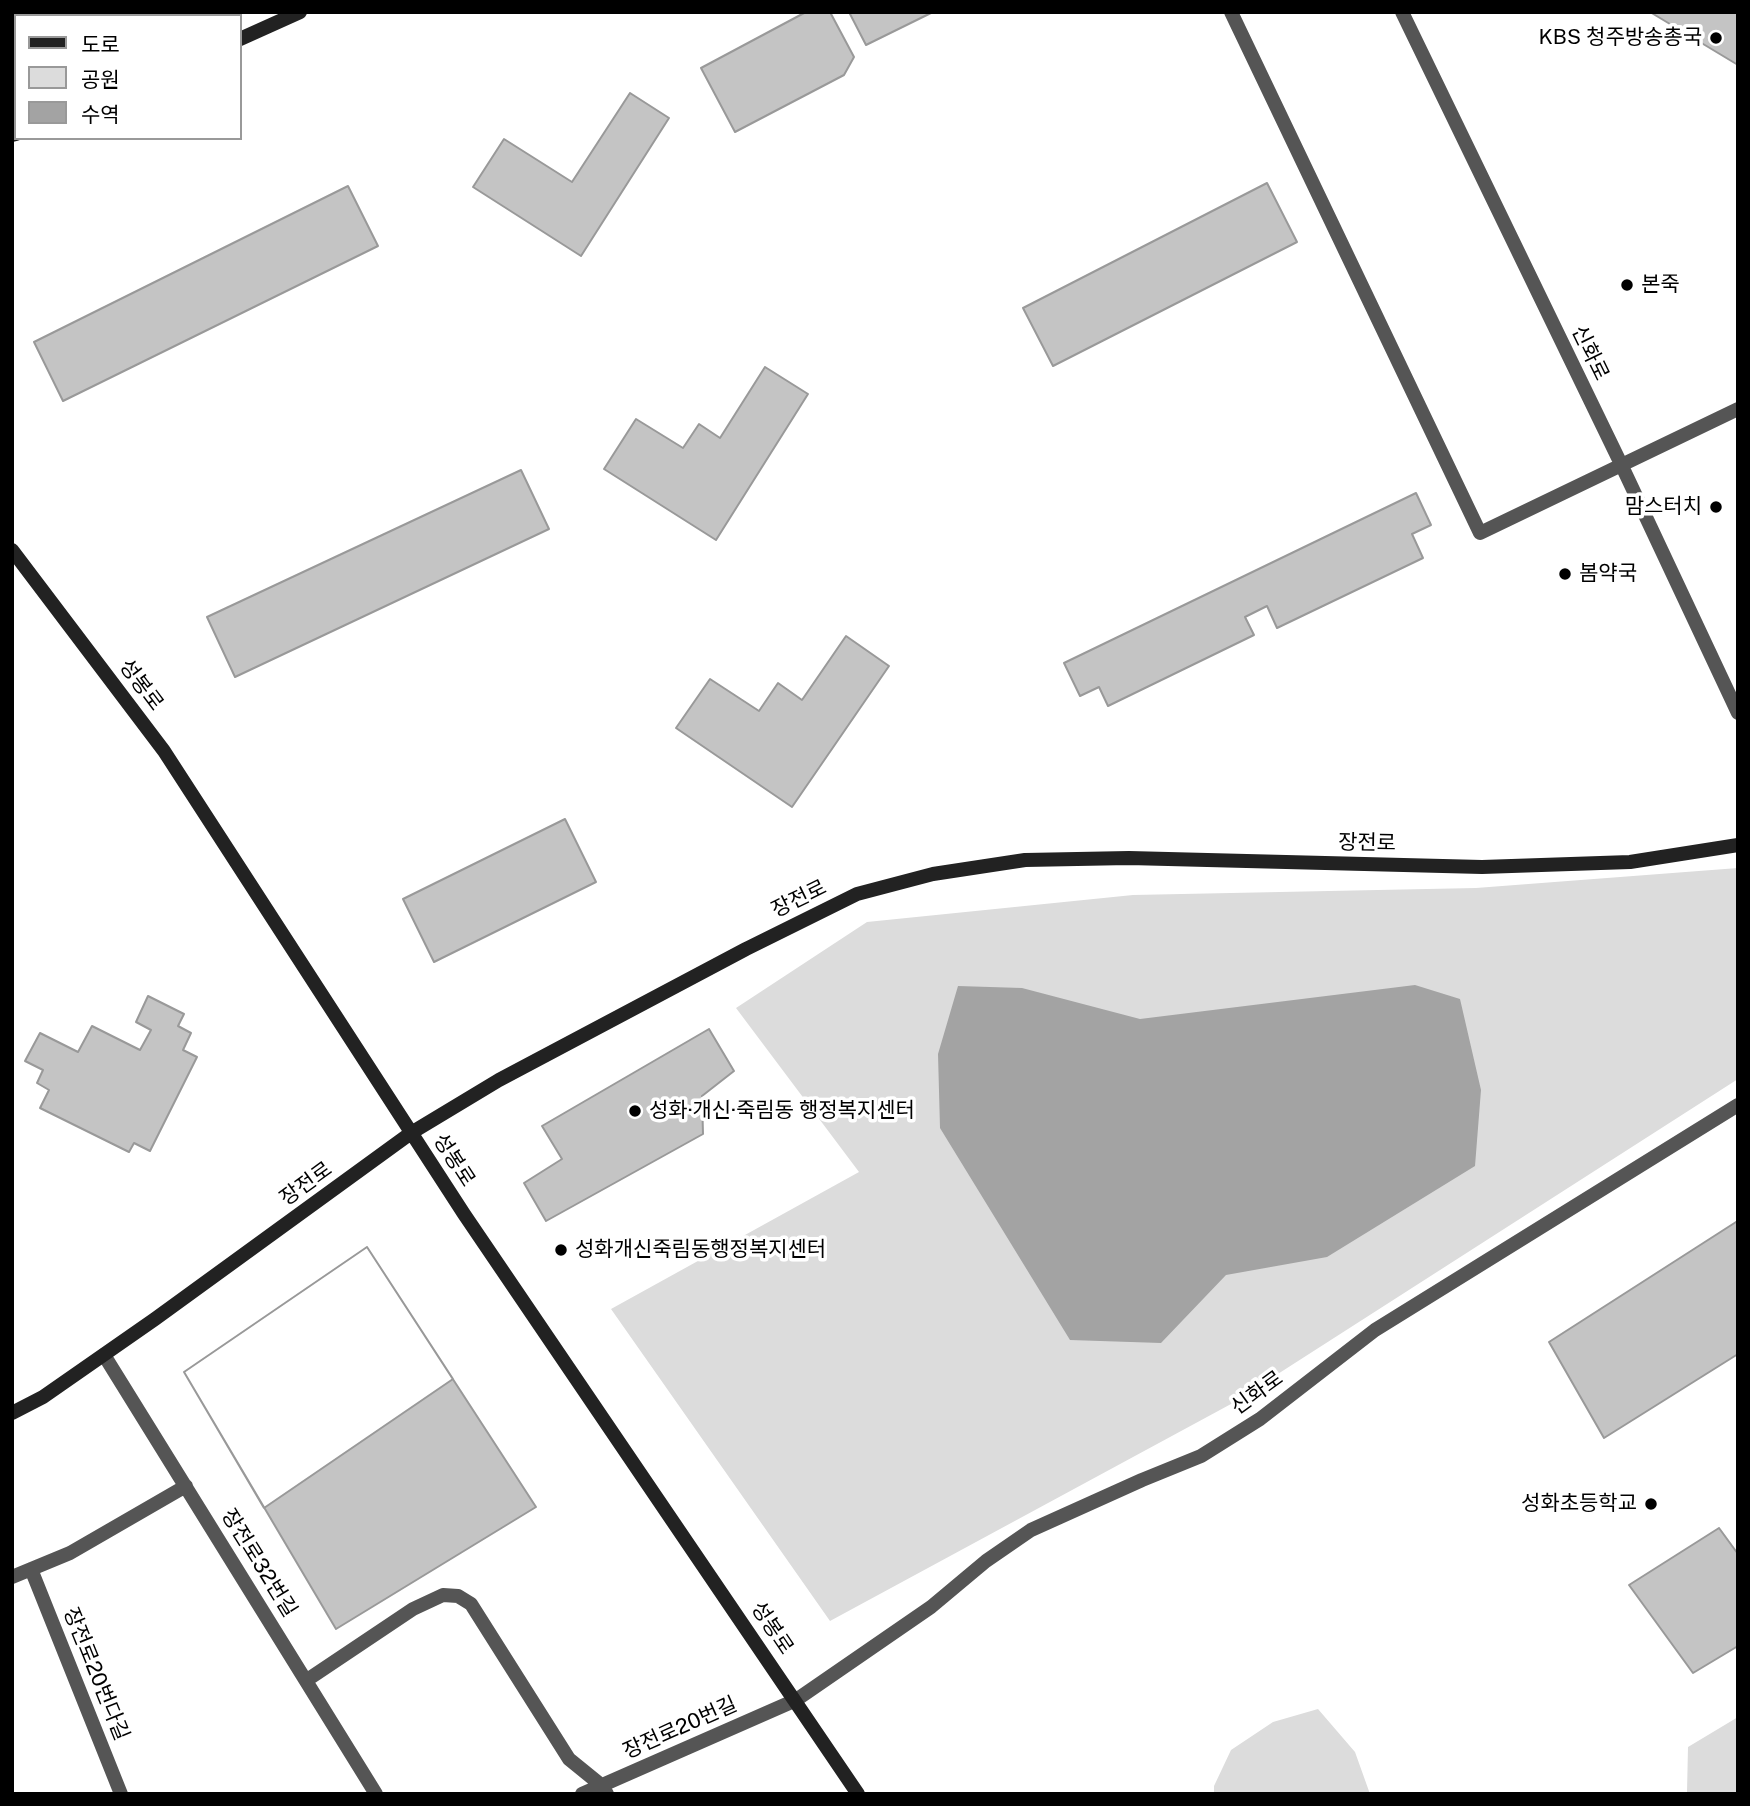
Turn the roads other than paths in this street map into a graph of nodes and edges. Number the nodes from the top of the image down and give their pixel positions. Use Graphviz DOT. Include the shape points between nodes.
graph roads {
  1 [pos="300,12"];
  2 [pos="1231,12"];
  3 [pos="1402,12"];
  4 [pos="242,38"];
  5 [pos="1738,409"];
  6 [pos="1621,464"];
  7 [pos="12,550"];
  8 [pos="1738,713"];
  9 [pos="1738,845"];
  10 [pos="1738,1105"];
  11 [pos="411,1133"];
  12 [pos="104,1355"];
  13 [pos="12,1413"];
  14 [pos="186,1486"];
  15 [pos="31,1569"];
  16 [pos="12,1577"];
  17 [pos="307,1680"];
  18 [pos="796,1700"];
  19 [pos="604,1790"];
  20 [pos="121,1794"];
  21 [pos="376,1794"];
  22 [pos="582,1794"];
  23 [pos="858,1794"];
  1 -- 4 [label="street"];
  2 -- 6 [label="street" via="1480,533"];
  3 -- 6 [label="street, 신화로"];
  5 -- 6 [label="street"];
  6 -- 8 [label="street, 신화로"];
  7 -- 11 [label="street, 성봉로" via="164,751"];
  9 -- 11 [label="street, 장전로" via="1616,862 1482,867 1129,858 1025,860 933,874 857,894 746,949 499,1080"];
  10 -- 18 [label="street, 신화로" via="1375,1330 1260,1419 1201,1456 1031,1530 931,1607"];
  11 -- 12 [label="street, 장전로"];
  11 -- 18 [label="street, 성봉로"];
  12 -- 13 [label="street, 장전로"];
  12 -- 14 [label="street, 장전로32번길"];
  14 -- 15 [label="street" via="70,1553"];
  14 -- 17 [label="street, 장전로32번길"];
  15 -- 16 [label="street"];
  15 -- 20 [label="street, 장전로20번다길"];
  17 -- 19 [label="street" via="413,1609 443,1594 458,1596 471,1604 569,1759"];
  17 -- 21 [label="street, 장전로32번길"];
  18 -- 19 [label="street, 장전로20번길"];
  18 -- 23 [label="street, 성봉로"];
  19 -- 22 [label="street, 장전로20번길"];
}
